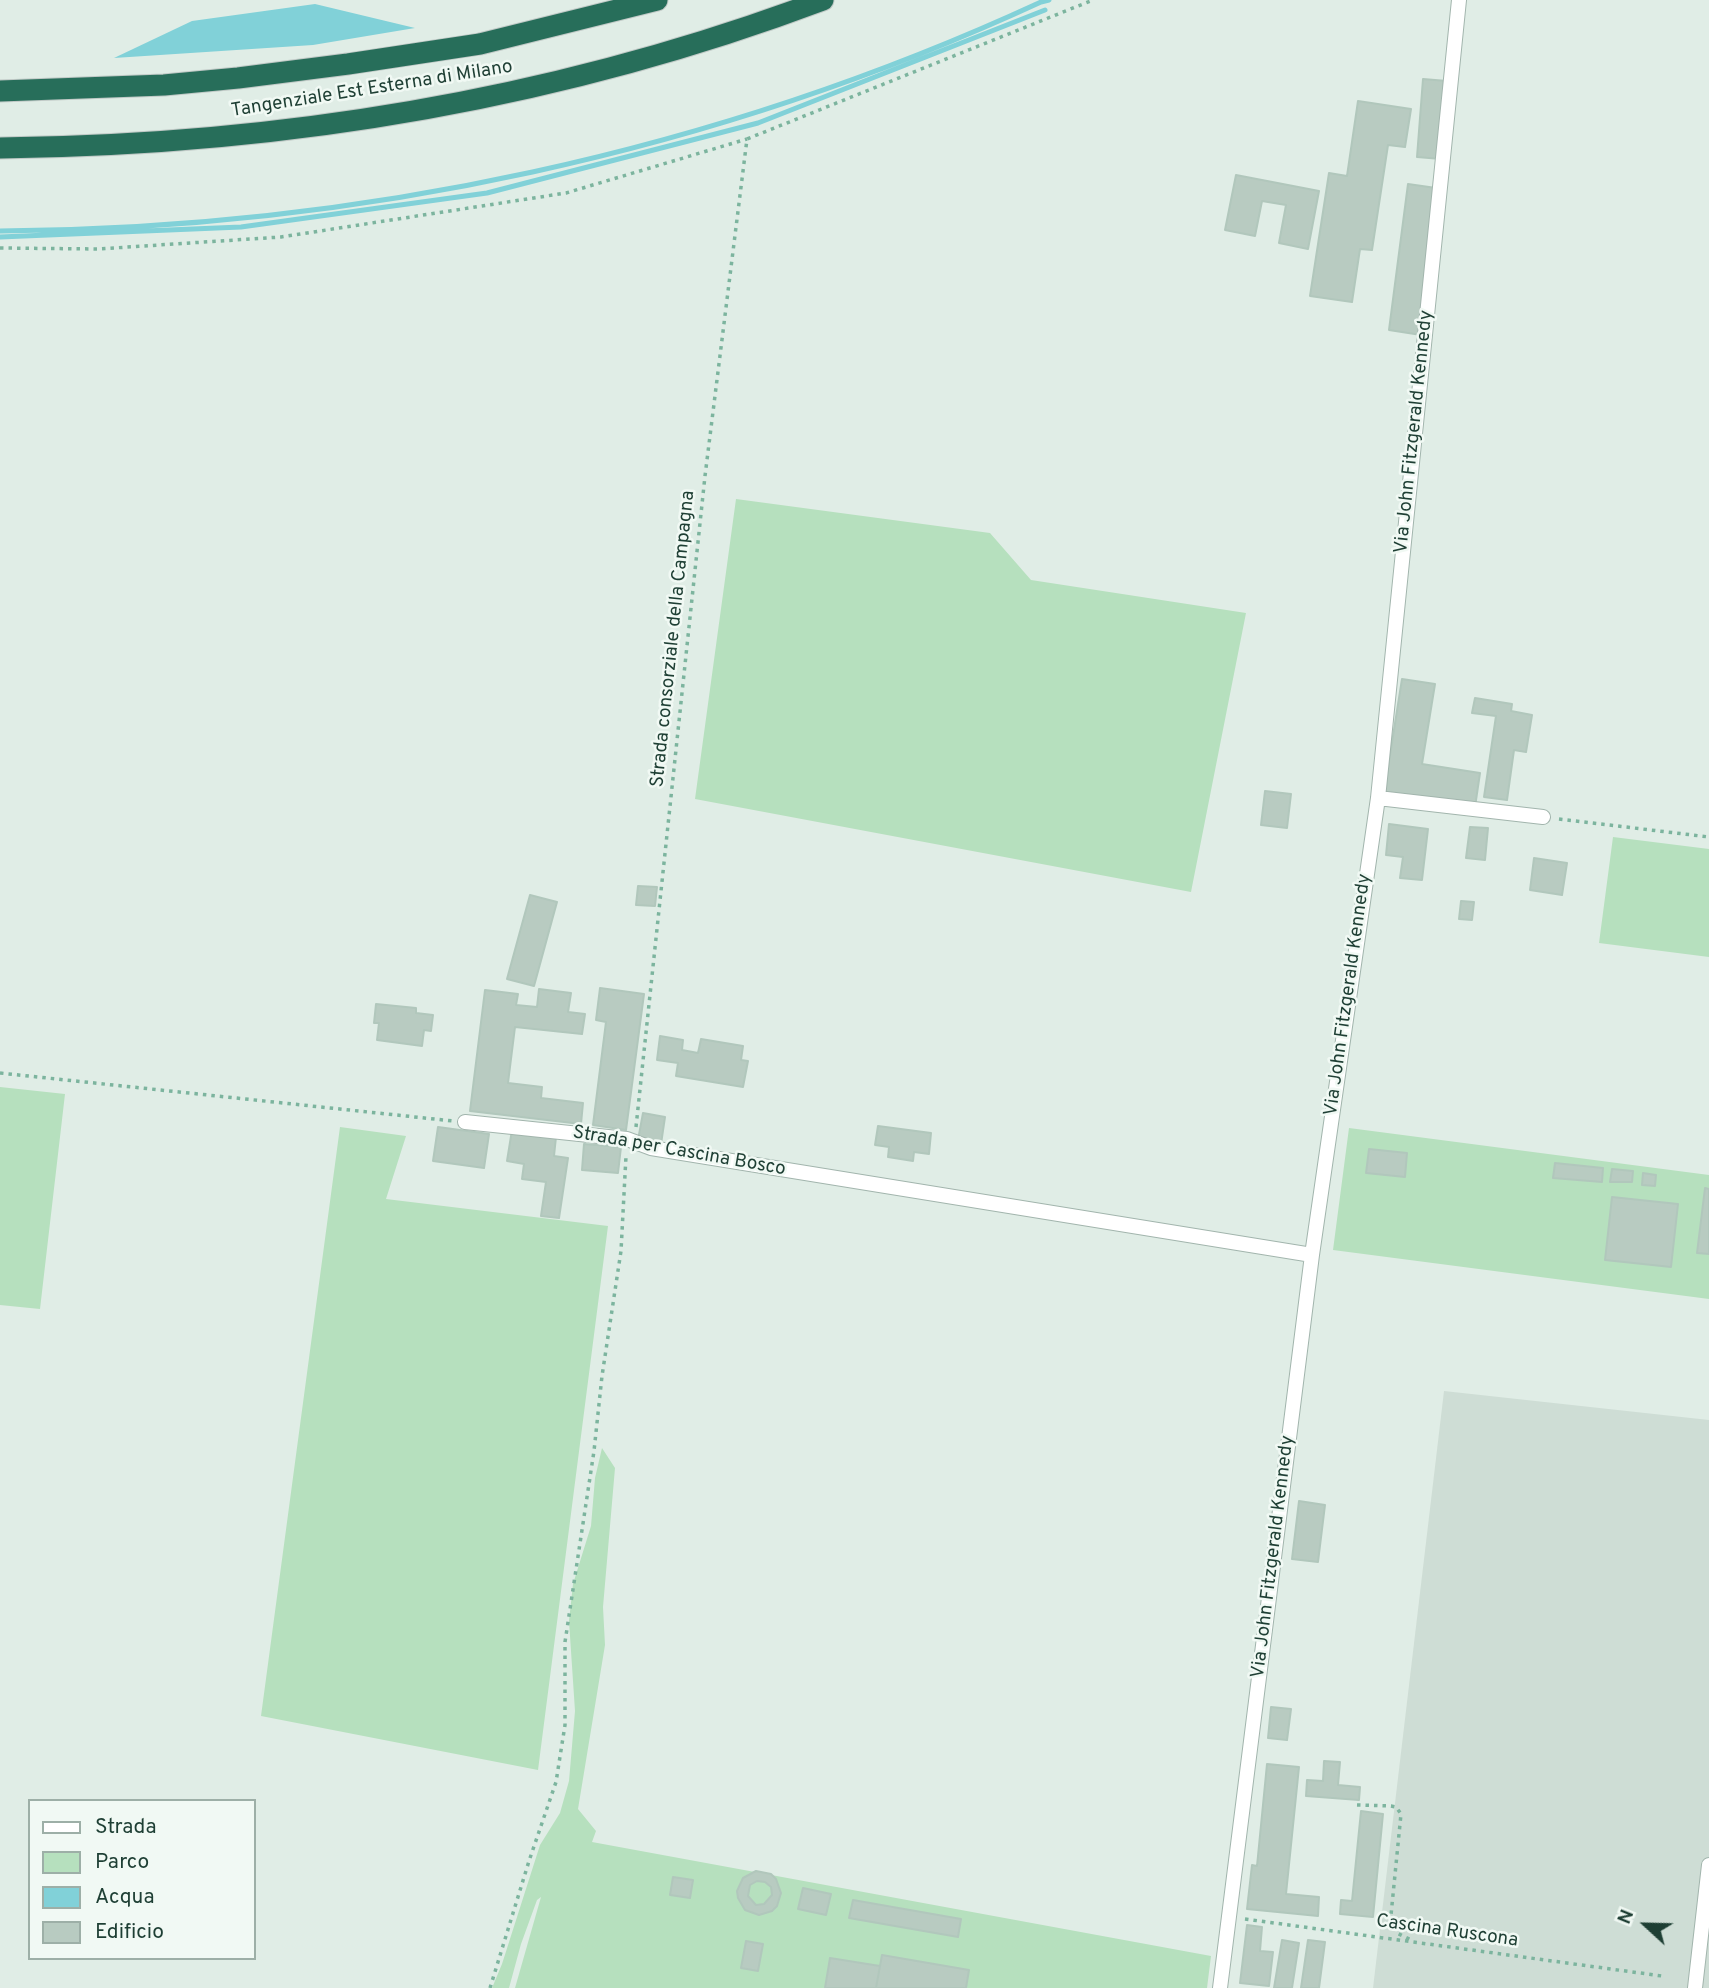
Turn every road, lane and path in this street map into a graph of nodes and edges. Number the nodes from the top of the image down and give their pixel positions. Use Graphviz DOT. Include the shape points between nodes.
graph roads {
  1 [pos="657,0"];
  2 [pos="823,0"];
  3 [pos="1093,0"];
  4 [pos="1459,0"];
  5 [pos="0,91"];
  6 [pos="747,139"];
  7 [pos="0,148"];
  8 [pos="0,248"];
  9 [pos="1378,798"];
  10 [pos="1543,817"];
  11 [pos="1709,837"];
  12 [pos="0,1073"];
  13 [pos="465,1122"];
  14 [pos="627,1139"];
  15 [pos="1312,1255"];
  16 [pos="1357,1805"];
  17 [pos="1709,1864"];
  18 [pos="1229,1917"];
  19 [pos="1417,1942"];
  20 [pos="1662,1976"];
  21 [pos="490,1988"];
  22 [pos="1220,1988"];
  23 [pos="1695,1988"];
  1 -- 5 [label="highway, Tangenziale Est Esterna di Milano" via="480,44 335,66 164,85"];
  2 -- 7 [label="highway, Tangenziale Est Esterna di Milano" via="642,60 475,101 229,135"];
  3 -- 6 [label="path"];
  4 -- 9 [label="street, Via John Fitzgerald Kennedy"];
  6 -- 8 [label="path" via="566,193 281,237 98,248"];
  6 -- 14 [label="path, Strada consorziale della Campagna" via="635,1129"];
  9 -- 10 [label="street"];
  9 -- 15 [label="street, Via John Fitzgerald Kennedy"];
  10 -- 11 [label="path"];
  12 -- 13 [label="path"];
  13 -- 14 [label="street, Strada per Cascina Bosco"];
  14 -- 15 [label="street, Strada per Cascina Bosco" via="651,1148"];
  14 -- 21 [label="path, Strada consorziale della Campagna" via="621,1251 565,1642 565,1724 556,1782"];
  15 -- 18 [label="street, Via John Fitzgerald Kennedy"];
  16 -- 19 [label="path" via="1396,1807 1401,1814 1391,1915 1397,1933"];
  17 -- 23 [label="street"];
  18 -- 19 [label="path, Cascina Ruscona"];
  18 -- 22 [label="street, Via John Fitzgerald Kennedy"];
  19 -- 20 [label="path, Cascina Ruscona"];
}
